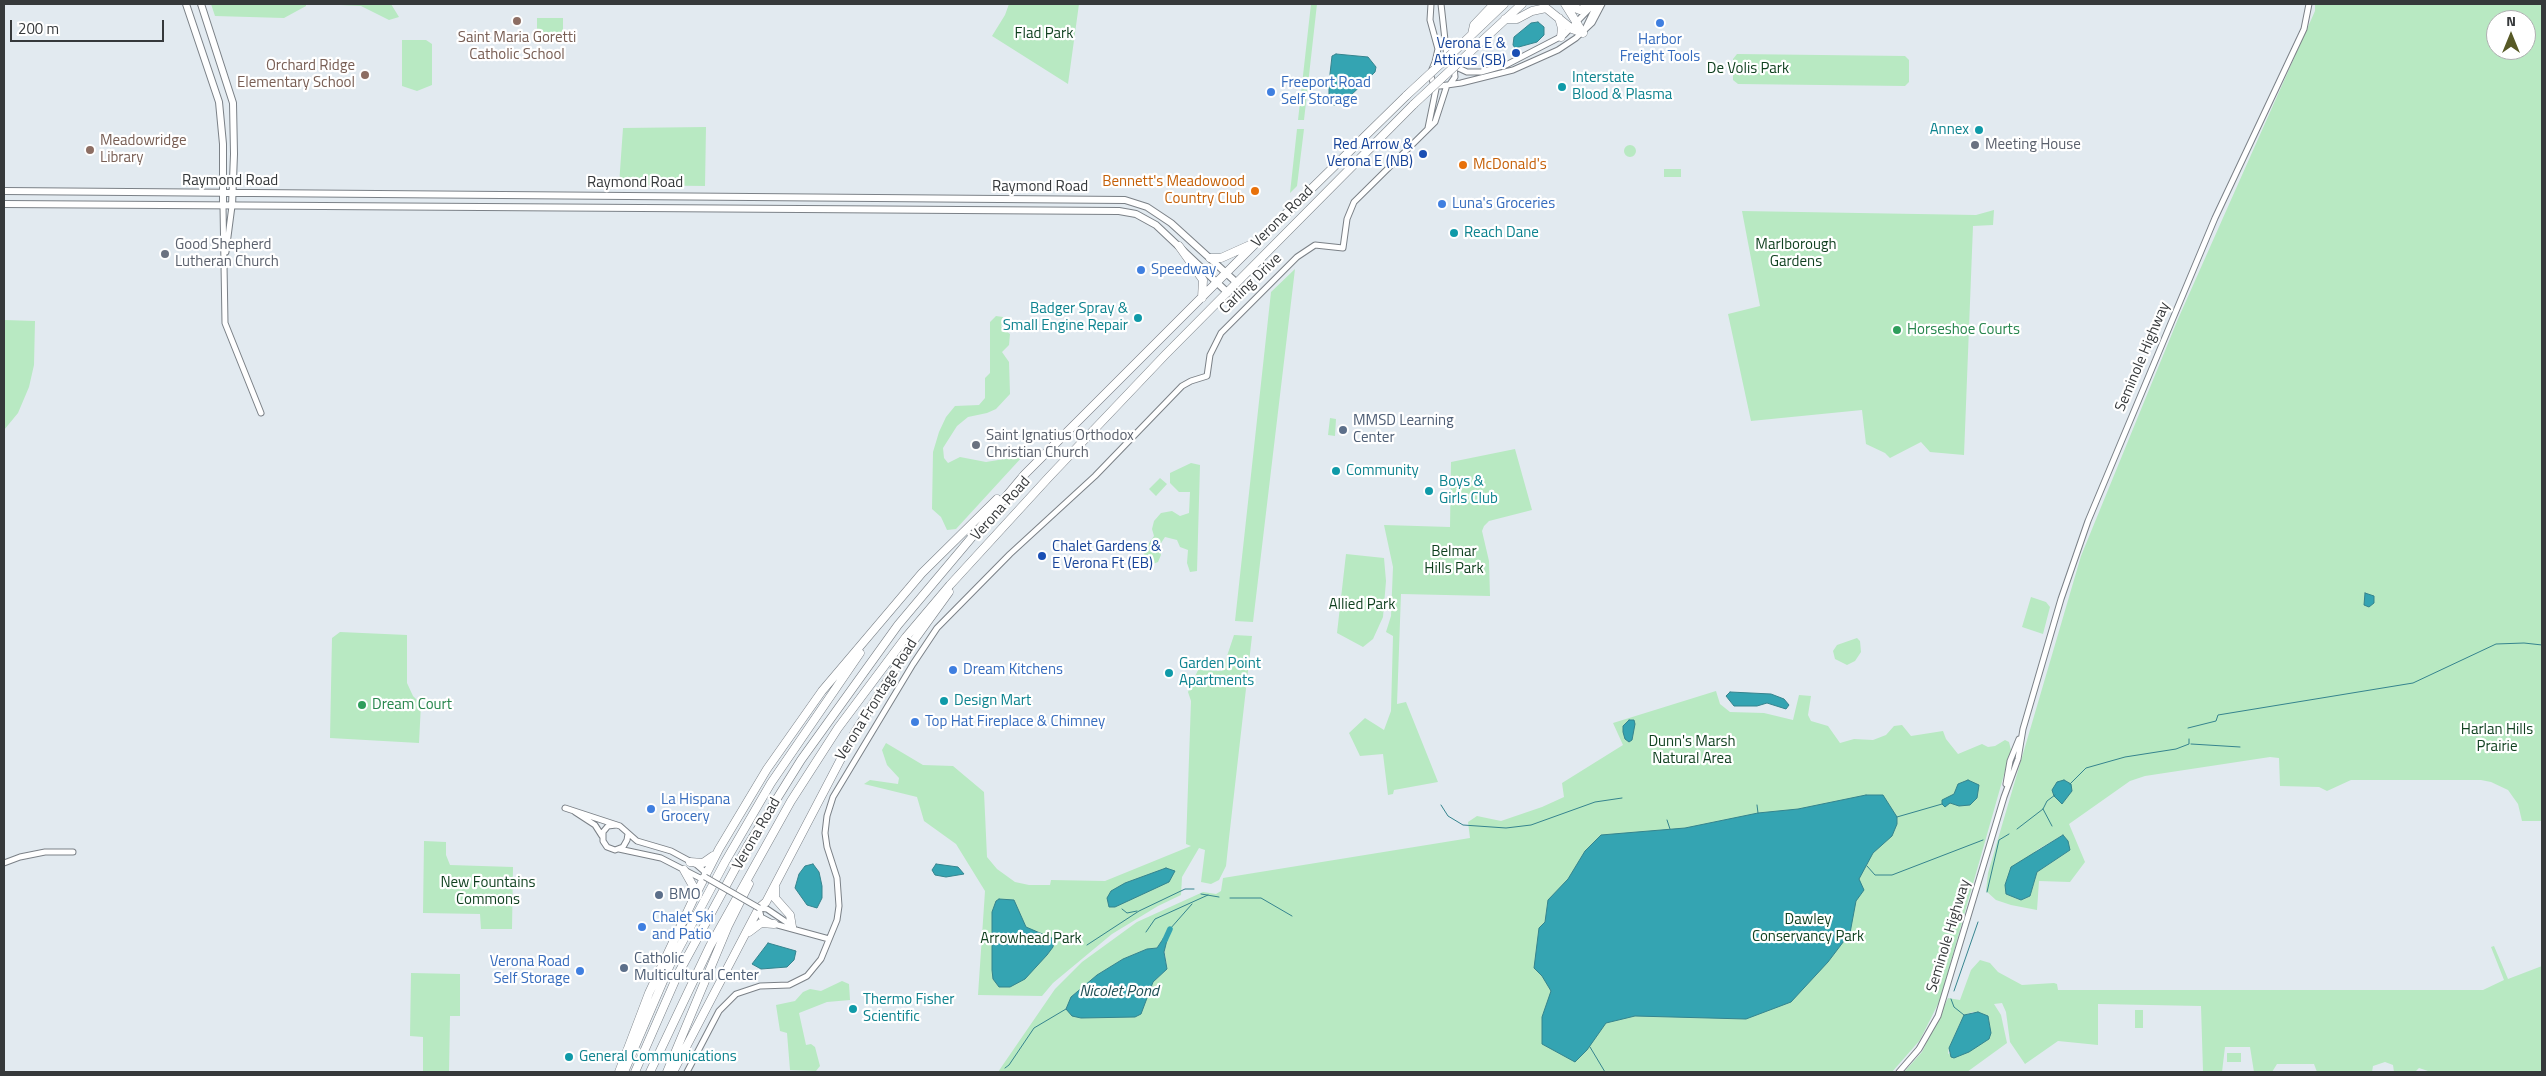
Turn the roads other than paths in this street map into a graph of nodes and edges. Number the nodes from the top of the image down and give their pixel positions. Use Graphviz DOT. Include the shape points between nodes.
graph roads {
  1 [pos="186,4"];
  2 [pos="201,4"];
  3 [pos="1431,4"];
  4 [pos="1441,4"];
  5 [pos="1494,4"];
  6 [pos="1504,4"];
  7 [pos="1522,4"];
  8 [pos="1566,4"];
  9 [pos="1595,4"];
  10 [pos="1602,4"];
  11 [pos="2309,4"];
  12 [pos="1559,18"];
  13 [pos="1505,19"];
  14 [pos="1575,26"];
  15 [pos="1583,33"];
  16 [pos="1472,34"];
  17 [pos="1561,37"];
  18 [pos="1448,61"];
  19 [pos="1435,62"];
  20 [pos="1454,66"];
  21 [pos="1437,84"];
  22 [pos="1449,84"];
  23 [pos="1428,130"];
  24 [pos="4,191"];
  25 [pos="223,194"];
  26 [pos="233,194"];
  27 [pos="4,204"];
  28 [pos="223,206"];
  29 [pos="232,206"];
  30 [pos="1257,242"];
  31 [pos="1180,246"];
  32 [pos="225,257"];
  33 [pos="1210,258"];
  34 [pos="1227,273"];
  35 [pos="1237,283"];
  36 [pos="1214,286"];
  37 [pos="1228,293"];
  38 [pos="1202,298"];
  39 [pos="1206,376"];
  40 [pos="261,413"];
  41 [pos="1025,474"];
  42 [pos="977,556"];
  43 [pos="880,623"];
  44 [pos="565,808"];
  45 [pos="572,810"];
  46 [pos="616,824"];
  47 [pos="628,834"];
  48 [pos="772,835"];
  49 [pos="602,837"];
  50 [pos="620,849"];
  51 [pos="719,849"];
  52 [pos="74,852"];
  53 [pos="690,862"];
  54 [pos="4,863"];
  55 [pos="684,870"];
  56 [pos="705,877"];
  57 [pos="776,881"];
  58 [pos="692,900"];
  59 [pos="759,908"];
  60 [pos="774,924"];
  61 [pos="792,927"];
  62 [pos="747,934"];
  63 [pos="829,939"];
  64 [pos="618,1072"];
  65 [pos="624,1072"];
  66 [pos="635,1072"];
  67 [pos="650,1072"];
  68 [pos="667,1072"];
  69 [pos="673,1072"];
  70 [pos="687,1072"];
  71 [pos="1899,1072"];
  1 -- 25 [label="main road" via="219,102"];
  2 -- 26 [label="main road" via="233,103"];
  3 -- 19 [label="street" via="1430,20 1438,49"];
  4 -- 18 [label="street"];
  5 -- 16 [label="highway" via="1474,25"];
  6 -- 16 [label="highway, Verona Road"];
  7 -- 13 [label="highway, Verona Road"];
  8 -- 9 [label="highway" via="1580,10"];
  8 -- 14 [label="highway"];
  9 -- 14 [label="street"];
  9 -- 15 [label="street"];
  10 -- 15 [label="street" via="1594,21"];
  11 -- 71 [label="street, Seminole Highway" via="2304,29 2215,218 2088,521 2010,761 2004,796 1938,1016 1919,1049"];
  12 -- 13 [label="highway" via="1546,8 1538,8 1517,19"];
  12 -- 14 [label="highway"];
  12 -- 17 [label="highway"];
  13 -- 35 [label="highway, Verona Road, bridge" via="1414,104"];
  14 -- 15 [label="highway"];
  14 -- 17 [label="street"];
  15 -- 22 [label="street" via="1558,50 1513,70"];
  16 -- 30 [label="highway, Verona Road, bridge"];
  17 -- 20 [label="street" via="1494,69 1467,72"];
  18 -- 19 [label="street"];
  18 -- 20 [label="street"];
  19 -- 21 [label="street" via="1430,74"];
  20 -- 22 [label="street" via="1455,77"];
  21 -- 22 [label="street"];
  21 -- 23 [label="street"];
  22 -- 23 [label="street" via="1435,122"];
  23 -- 39 [label="street, Carling Drive" via="1354,202 1346,219 1343,248 1315,245 1297,257 1221,332 1210,355"];
  24 -- 25 [label="main road, Raymond Road"];
  25 -- 26 [label="main road, Raymond Road"];
  25 -- 28 [label="main road"];
  26 -- 29 [label="main road"];
  26 -- 33 [label="main road, Raymond Road" via="1125,200 1154,211"];
  27 -- 28 [label="main road, Raymond Road"];
  28 -- 29 [label="main road, Raymond Road"];
  28 -- 32 [label="street"];
  29 -- 31 [label="main road, Raymond Road" via="1119,211 1150,221"];
  29 -- 32 [label="street"];
  30 -- 33 [label="highway" via="1221,258"];
  30 -- 34 [label="highway, Verona Road"];
  31 -- 36 [label="main road, Raymond Road"];
  31 -- 38 [label="highway" via="1202,280"];
  32 -- 40 [label="street" via="225,323"];
  33 -- 34 [label="main road, Raymond Road"];
  34 -- 35 [label="main road, Raymond Road"];
  34 -- 36 [label="highway, Verona Road"];
  35 -- 37 [label="highway, Verona Road"];
  36 -- 37 [label="main road, Raymond Road"];
  36 -- 38 [label="highway, Verona Road"];
  37 -- 42 [label="highway, Verona Road"];
  38 -- 41 [label="highway, Verona Road"];
  39 -- 63 [label="street, Verona Frontage Road" via="1182,386 1095,476 956,607 921,651 833,797 826,833 837,878 839,906"];
  41 -- 43 [label="highway" via="922,573"];
  41 -- 66 [label="highway, Verona Road" via="898,625 801,760 712,910 678,974"];
  42 -- 48 [label="highway, Verona Road" via="906,637 857,702"];
  42 -- 57 [label="highway" via="881,689 824,788"];
  43 -- 51 [label="highway" via="822,691 767,769"];
  43 -- 65 [label="highway" via="771,783 725,862 670,965"];
  44 -- 45 [label="street"];
  45 -- 46 [label="street"];
  45 -- 49 [label="street" via="595,826"];
  46 -- 47 [label="street"];
  46 -- 49 [label="street" via="605,829"];
  47 -- 50 [label="street" via="626,844"];
  47 -- 53 [label="street" via="640,843 670,851"];
  48 -- 67 [label="highway, Verona Road" via="710,946"];
  48 -- 68 [label="highway" via="728,926"];
  49 -- 50 [label="street" via="607,848"];
  50 -- 55 [label="street" via="661,858"];
  51 -- 53 [label="highway" via="704,863"];
  51 -- 56 [label="highway"];
  52 -- 54 [label="street" via="45,852"];
  53 -- 56 [label="street" via="704,871"];
  55 -- 56 [label="street" via="700,878"];
  55 -- 58 [label="highway" via="693,886"];
  56 -- 58 [label="highway"];
  56 -- 59 [label="street, bridge"];
  57 -- 59 [label="highway" via="766,902"];
  57 -- 61 [label="highway" via="775,898 790,915"];
  58 -- 64 [label="highway"];
  59 -- 60 [label="street" via="761,917"];
  59 -- 61 [label="street" via="766,909"];
  59 -- 62 [label="highway"];
  60 -- 61 [label="street"];
  60 -- 62 [label="highway" via="761,923"];
  61 -- 63 [label="street"];
  62 -- 69 [label="highway"];
  63 -- 70 [label="street, Verona Frontage Road" via="821,959 808,976 789,985 748,989 725,1003"];
}
